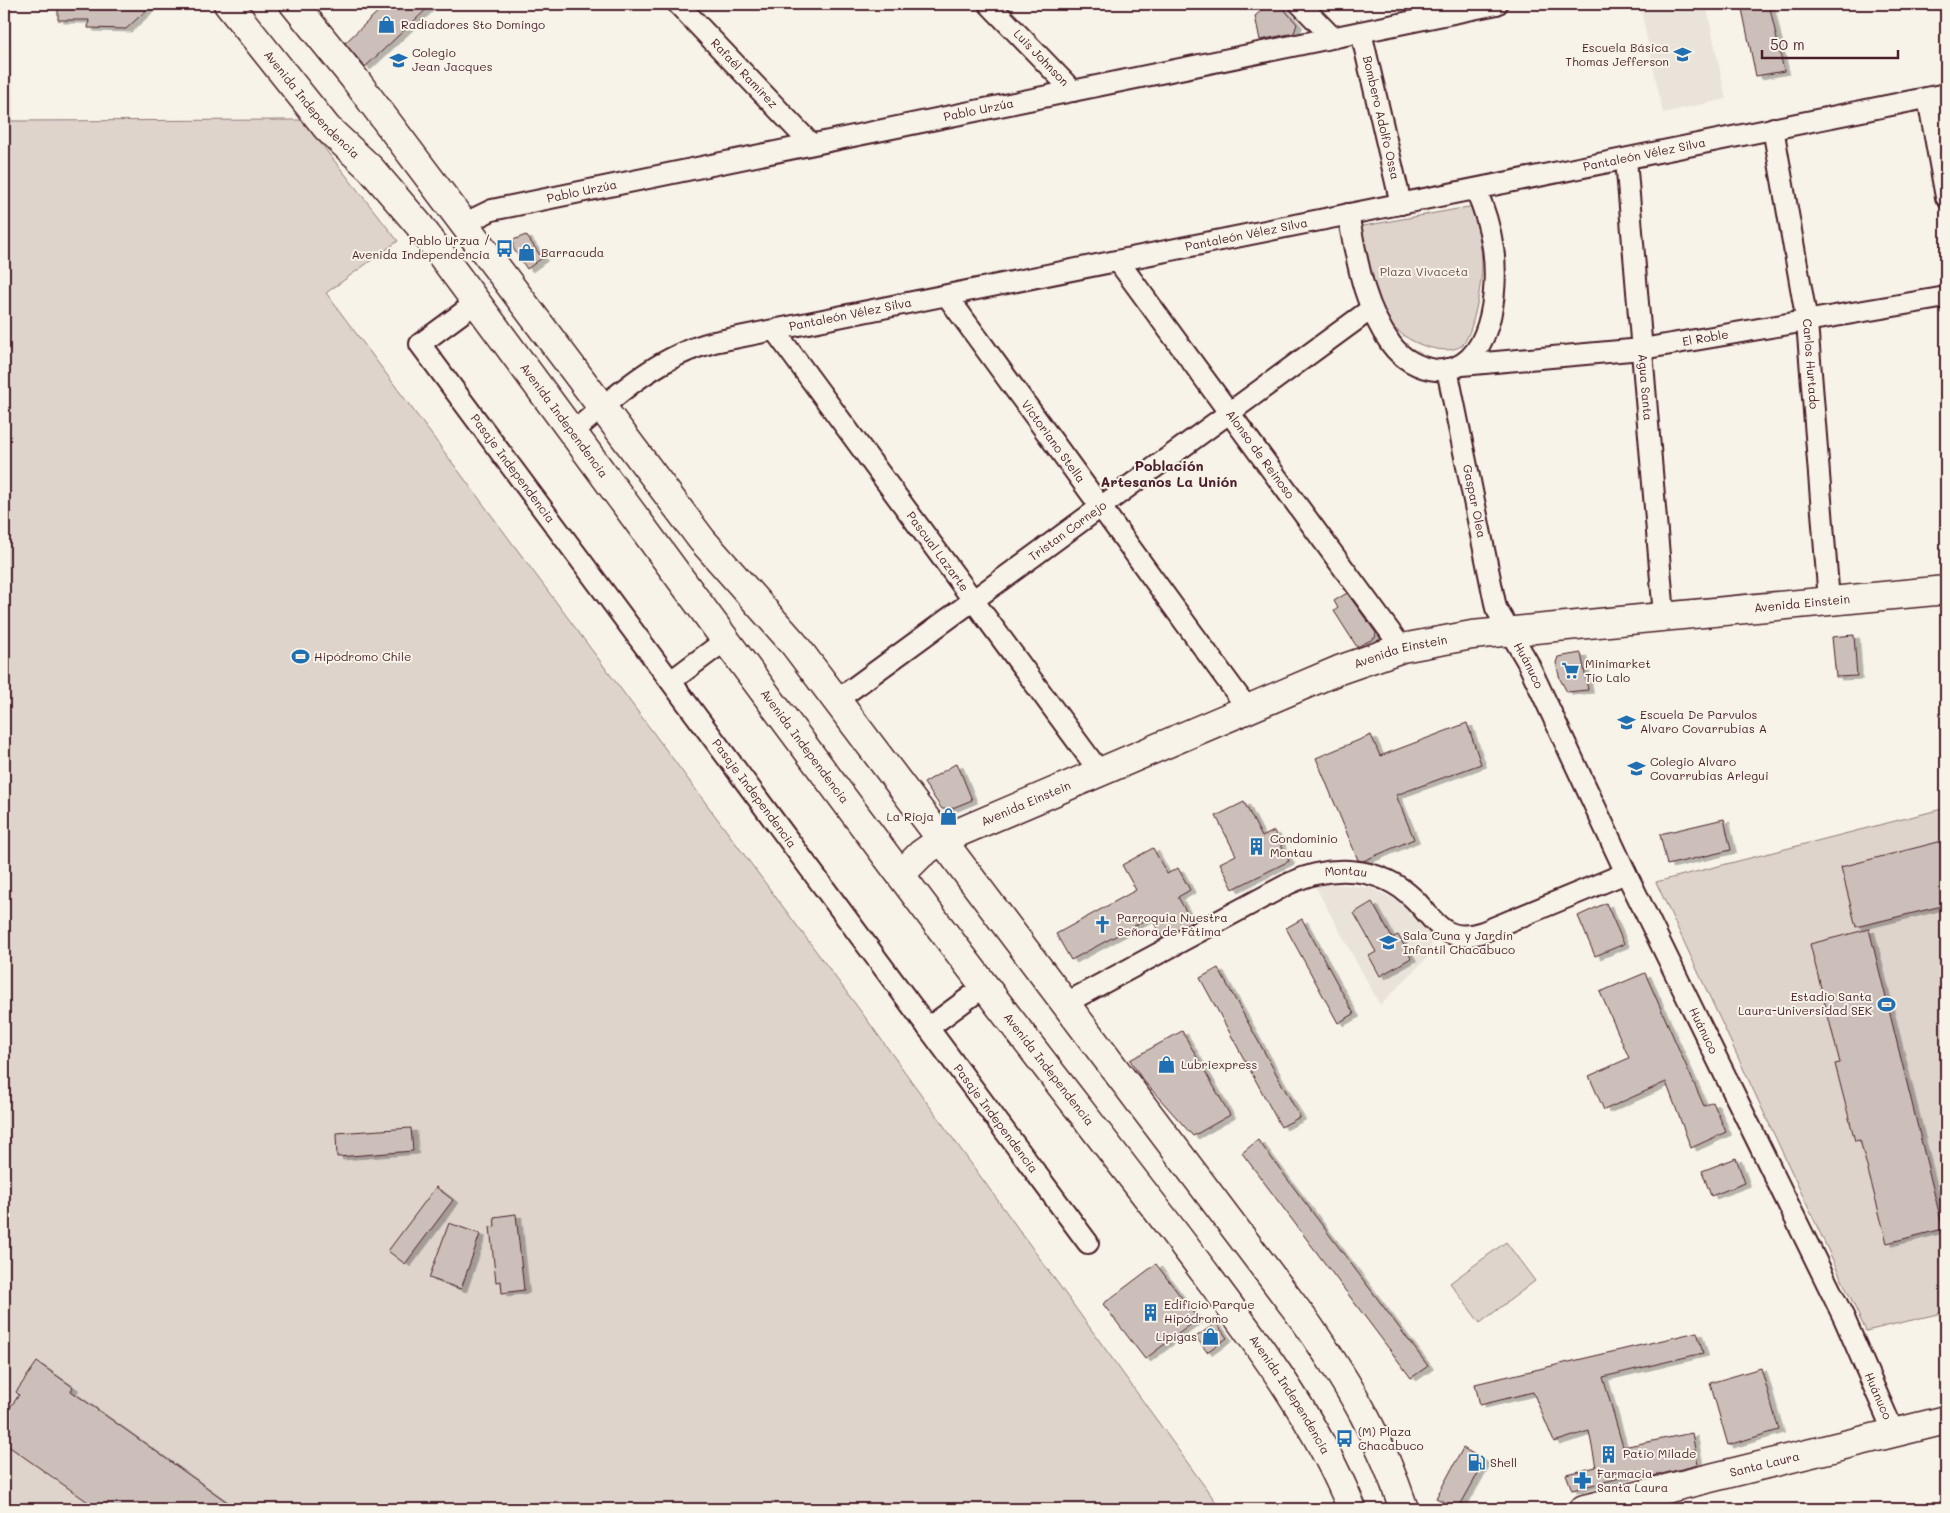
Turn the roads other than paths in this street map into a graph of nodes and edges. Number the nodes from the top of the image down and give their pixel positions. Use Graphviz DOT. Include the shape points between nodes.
graph roads {
  1 [pos="228,4"];
  2 [pos="294,4"];
  3 [pos="678,4"];
  4 [pos="989,4"];
  5 [pos="1300,4"];
  6 [pos="1497,4"];
  7 [pos="1361,32"];
  8 [pos="1331,36"];
  9 [pos="1074,91"];
  10 [pos="1937,96"];
  11 [pos="1773,128"];
  12 [pos="810,143"];
  13 [pos="1626,159"];
  14 [pos="1476,190"];
  15 [pos="1946,197"];
  16 [pos="1401,204"];
  17 [pos="1348,214"];
  18 [pos="463,224"];
  19 [pos="1118,261"];
  20 [pos="947,296"];
  21 [pos="1946,297"];
  22 [pos="477,302"];
  23 [pos="1371,309"];
  24 [pos="1807,322"];
  25 [pos="774,331"];
  26 [pos="1642,349"];
  27 [pos="1454,367"];
  28 [pos="602,407"];
  29 [pos="1230,412"];
  30 [pos="573,432"];
  31 [pos="1102,506"];
  32 [pos="1946,590"];
  33 [pos="975,600"];
  34 [pos="1829,601"];
  35 [pos="1664,616"];
  36 [pos="1508,630"];
  37 [pos="727,639"];
  38 [pos="1402,648"];
  39 [pos="671,681"];
  40 [pos="838,700"];
  41 [pos="1248,709"];
  42 [pos="1100,771"];
  43 [pos="940,840"];
  44 [pos="1626,873"];
  45 [pos="901,874"];
  46 [pos="985,986"];
  47 [pos="1064,1004"];
  48 [pos="928,1028"];
  49 [pos="1088,1243"];
  50 [pos="1946,1420"];
  51 [pos="1894,1432"];
  52 [pos="1352,1509"];
  53 [pos="1404,1509"];
  54 [pos="1584,1509"];
  1 -- 22 [label="main road, Avenida Independencia" via="327,128 388,186"];
  2 -- 18 [label="main road"];
  3 -- 12 [label="street, Rafaél Ramírez"];
  4 -- 9 [label="street, Luis Johnson"];
  5 -- 8 [label="street"];
  6 -- 7 [label="street, Pablo Urzúa"];
  7 -- 8 [label="street, Pablo Urzúa"];
  7 -- 16 [label="street, Bombero Adolfo Ossa"];
  8 -- 9 [label="street, Pablo Urzúa"];
  9 -- 12 [label="street, Pablo Urzúa"];
  10 -- 11 [label="street, Pantaleón Vélez Silva"];
  10 -- 15 [label="street"];
  11 -- 13 [label="street, Pantaleón Vélez Silva"];
  11 -- 24 [label="street, Carlos Hurtado"];
  12 -- 18 [label="street, Pablo Urzúa" via="492,210"];
  13 -- 14 [label="street, Pantaleón Vélez Silva"];
  13 -- 26 [label="street, Agua Santa"];
  14 -- 16 [label="street, Pantaleón Vélez Silva"];
  14 -- 27 [label="street" via="1492,241 1494,293 1490,317 1481,340 1470,358"];
  16 -- 17 [label="street, Pantaleón Vélez Silva"];
  17 -- 19 [label="street, Pantaleón Vélez Silva"];
  17 -- 23 [label="street" via="1362,284"];
  18 -- 28 [label="main road"];
  19 -- 20 [label="street, Pantaleón Vélez Silva"];
  19 -- 29 [label="street, Alonso de Reinoso"];
  20 -- 25 [label="street, Pantaleón Vélez Silva"];
  20 -- 31 [label="street, Victoriano Stella"];
  21 -- 24 [label="street, El Roble"];
  22 -- 30 [label="main road, Avenida Independencia"];
  22 -- 39 [label="street, Pasaje Independencia" via="420,344"];
  23 -- 27 [label="street" via="1392,345 1403,356 1422,367"];
  23 -- 29 [label="street, Tristan Cornejo"];
  24 -- 26 [label="street, El Roble"];
  24 -- 34 [label="street, Carlos Hurtado"];
  25 -- 28 [label="street, Pantaleón Vélez Silva" via="687,350 659,364"];
  25 -- 33 [label="street, Pascual Lazarte"];
  26 -- 27 [label="street, El Roble"];
  26 -- 35 [label="street, Agua Santa"];
  27 -- 36 [label="street, Gaspar Olea" via="1493,602"];
  28 -- 30 [label="street, Pantaleón Vélez Silva"];
  28 -- 40 [label="main road" via="702,540 772,617"];
  29 -- 31 [label="street, Tristan Cornejo"];
  29 -- 38 [label="street, Alonso de Reinoso"];
  30 -- 37 [label="main road, Avenida Independencia"];
  31 -- 33 [label="street, Tristan Cornejo"];
  31 -- 41 [label="street, Victoriano Stella"];
  32 -- 34 [label="main road, Avenida Einstein"];
  33 -- 40 [label="street, Tristan Cornejo"];
  33 -- 42 [label="street, Pascual Lazarte"];
  34 -- 35 [label="main road, Avenida Einstein"];
  35 -- 36 [label="main road, Avenida Einstein"];
  36 -- 38 [label="main road, Avenida Einstein"];
  36 -- 44 [label="street, Huánuco" via="1527,661"];
  37 -- 39 [label="street"];
  37 -- 45 [label="main road, Avenida Independencia"];
  38 -- 41 [label="main road, Avenida Einstein"];
  39 -- 48 [label="street, Pasaje Independencia"];
  40 -- 43 [label="main road"];
  41 -- 42 [label="main road, Avenida Einstein"];
  42 -- 43 [label="main road, Avenida Einstein"];
  43 -- 45 [label="main road, Avenida Einstein"];
  43 -- 47 [label="main road"];
  44 -- 47 [label="street, Montau" via="1483,932 1464,936 1443,929 1412,897 1380,877 1346,870 1313,874 1290,883"];
  44 -- 51 [label="street, Huánuco" via="1844,1318"];
  45 -- 46 [label="main road, Avenida Independencia"];
  46 -- 48 [label="street"];
  46 -- 52 [label="main road, Avenida Independencia" via="1279,1374 1316,1433"];
  47 -- 53 [label="main road" via="1219,1205 1344,1378 1372,1428"];
  48 -- 49 [label="street, Pasaje Independencia"];
  50 -- 51 [label="main road, Santa Laura"];
  51 -- 54 [label="main road, Santa Laura"];
}
